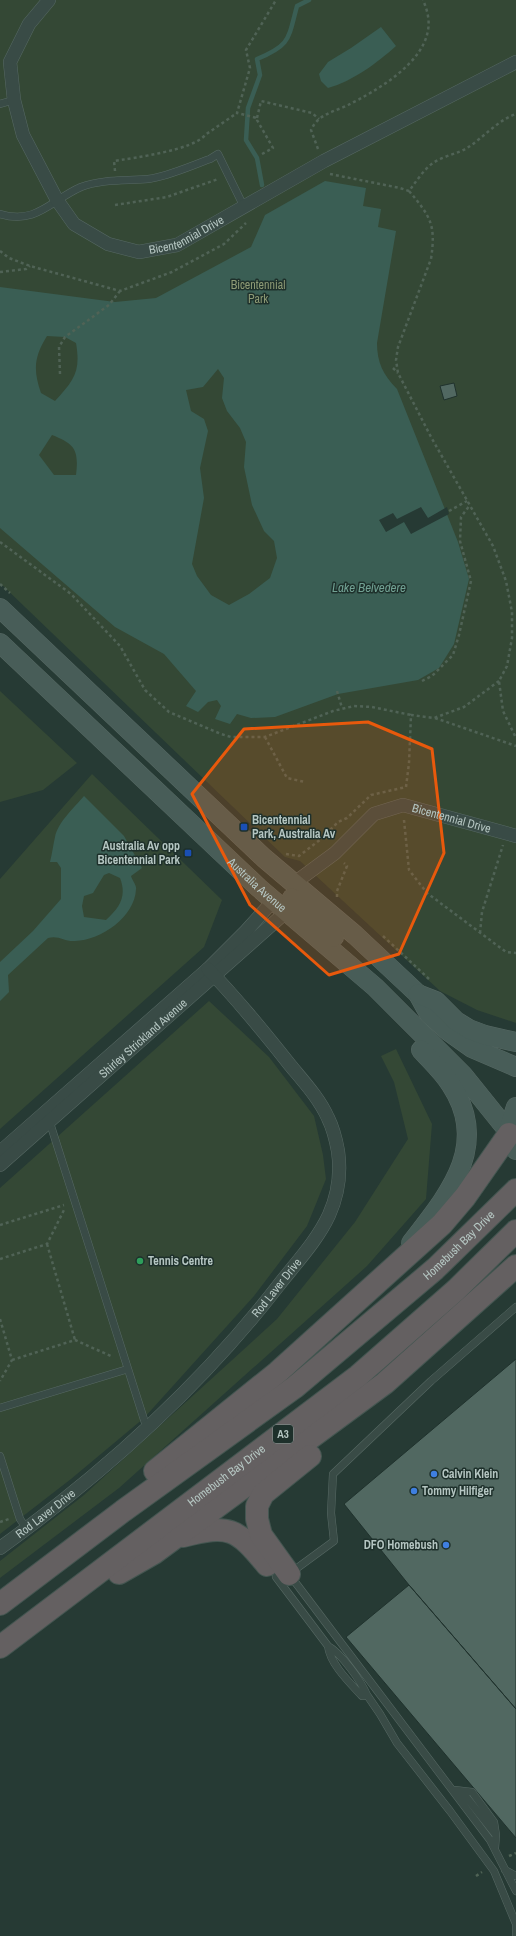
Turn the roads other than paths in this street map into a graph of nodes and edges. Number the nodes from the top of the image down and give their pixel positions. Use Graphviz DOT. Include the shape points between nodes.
graph roads {
  1 [pos="49,0"];
  2 [pos="516,62"];
  3 [pos="14,100"];
  4 [pos="0,104"];
  5 [pos="57,200"];
  6 [pos="244,207"];
  7 [pos="0,214"];
  8 [pos="0,608"];
  9 [pos="0,643"];
  10 [pos="511,835"];
  11 [pos="293,884"];
  12 [pos="279,907"];
  13 [pos="351,968"];
  14 [pos="211,973"];
  15 [pos="418,994"];
  16 [pos="516,1042"];
  17 [pos="516,1067"];
  18 [pos="516,1107"];
  19 [pos="50,1123"];
  20 [pos="511,1138"];
  21 [pos="0,1152"];
  22 [pos="0,1165"];
  23 [pos="510,1196"];
  24 [pos="516,1231"];
  25 [pos="516,1266"];
  26 [pos="389,1272"];
  27 [pos="516,1307"];
  28 [pos="127,1366"];
  29 [pos="385,1382"];
  30 [pos="0,1408"];
  31 [pos="147,1429"];
  32 [pos="0,1456"];
  33 [pos="123,1511"];
  34 [pos="27,1529"];
  35 [pos="174,1538"];
  36 [pos="0,1548"];
  37 [pos="282,1576"];
  38 [pos="0,1604"];
  39 [pos="36,1620"];
  40 [pos="0,1647"];
  41 [pos="451,1789"];
  42 [pos="495,1848"];
  43 [pos="505,1870"];
  44 [pos="516,1876"];
  45 [pos="516,1891"];
  46 [pos="516,1924"];
  47 [pos="516,1927"];
  48 [pos="516,1936"];
  1 -- 3 [label="street, Bicentennial Drive" via="29,24 10,62"];
  2 -- 6 [label="street, Bicentennial Drive" via="324,161"];
  3 -- 4 [label="lane"];
  3 -- 5 [label="street, Bicentennial Drive" via="23,135"];
  5 -- 6 [label="street, Bicentennial Drive" via="74,224 108,244 139,252 177,245"];
  5 -- 6 [label="lane" via="95,182 150,178 210,159 218,154"];
  5 -- 7 [label="lane" via="27,217"];
  8 -- 11 [label="main road, Australia Avenue"];
  9 -- 12 [label="main road, Australia Avenue"];
  10 -- 11 [label="street, Bicentennial Drive" via="403,805 374,814 335,853"];
  11 -- 13 [label="main road" via="289,896 335,938"];
  11 -- 15 [label="main road, Australia Avenue" via="355,935"];
  12 -- 13 [label="main road, Australia Avenue"];
  12 -- 14 [label="street, Shirley Strickland Avenue"];
  13 -- 20 [label="main road, Australia Avenue" via="375,987 463,1075"];
  13 -- 26 [label="main road" via="365,992 402,1029 451,1085 460,1101 465,1118 465,1159 446,1196"];
  14 -- 19 [label="street, Shirley Strickland Avenue"];
  14 -- 21 [label="street, Shirley Strickland Avenue"];
  14 -- 31 [label="street, Rod Laver Drive" via="276,1047 319,1102 328,1118 338,1153 337,1191 329,1214 316,1237 259,1311 210,1366"];
  15 -- 16 [label="main road" via="436,1001 456,1021 469,1029"];
  15 -- 17 [label="main road, Australia Avenue" via="429,1014 448,1031 472,1048"];
  18 -- 20 [label="main road"];
  19 -- 22 [label="street, Shirley Strickland Avenue"];
  19 -- 28 [label="lane"];
  20 -- 26 [label="highway" via="455,1211"];
  23 -- 33 [label="highway, Homebush Bay Drive / A3" via="435,1269 296,1387"];
  24 -- 39 [label="highway, Homebush Bay Drive / A3" via="456,1290 358,1376"];
  25 -- 29 [label="highway"];
  26 -- 33 [label="highway" via="278,1372 152,1474"];
  27 -- 37 [label="lane" via="431,1381 333,1474 331,1513 334,1541"];
  28 -- 30 [label="lane"];
  28 -- 31 [label="lane"];
  29 -- 35 [label="highway"];
  29 -- 37 [label="highway" via="347,1426 263,1494 257,1506 257,1520 261,1534"];
  31 -- 34 [label="street, Rod Laver Drive" via="87,1482"];
  32 -- 34 [label="lane" via="20,1519"];
  33 -- 38 [label="highway, Homebush Bay Drive / A3"];
  34 -- 36 [label="street, Rod Laver Drive"];
  35 -- 37 [label="highway" via="205,1530 222,1529 237,1534"];
  35 -- 39 [label="highway" via="154,1553"];
  37 -- 41 [label="lane"];
  37 -- 46 [label="lane" via="328,1646 334,1661 358,1692 362,1696 367,1695 397,1743 494,1871"];
  39 -- 40 [label="highway, Homebush Bay Drive / A3"];
  41 -- 42 [label="lane"];
  41 -- 42 [label="lane" via="467,1798 496,1835"];
  42 -- 43 [label="lane"];
  43 -- 44 [label="lane"];
  43 -- 45 [label="lane"];
  47 -- 48 [label="lane"];
}
